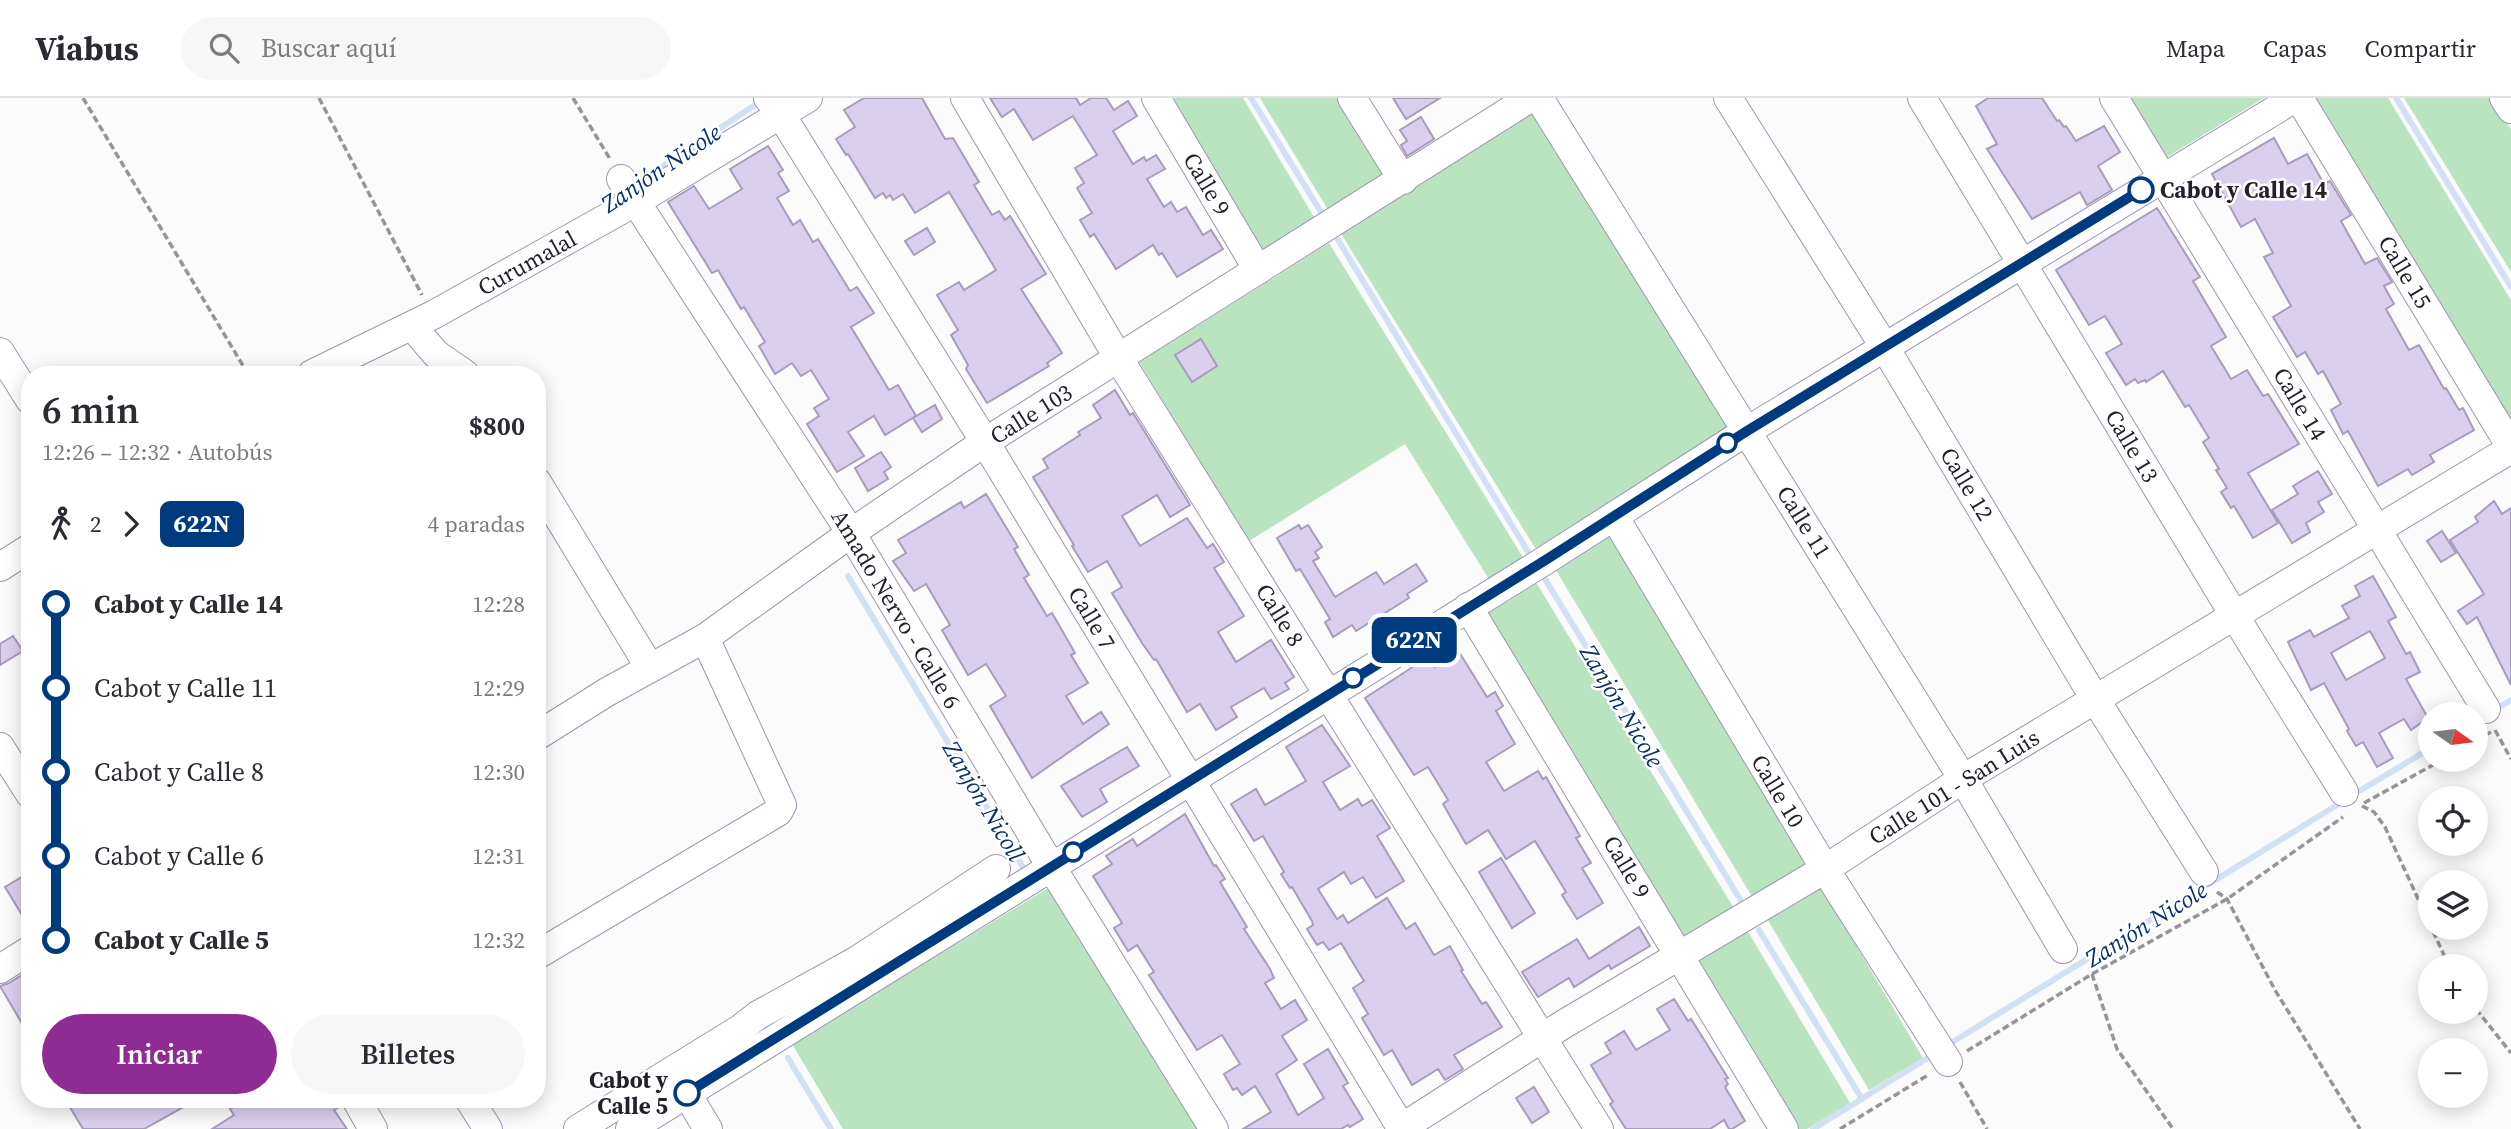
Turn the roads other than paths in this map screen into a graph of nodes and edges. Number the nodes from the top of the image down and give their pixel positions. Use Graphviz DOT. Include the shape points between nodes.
graph roads {
  1 [pos="808,98"];
  2 [pos="965,98"];
  3 [pos="1156,98"];
  4 [pos="1352,98"];
  5 [pos="1530,98"];
  6 [pos="1539,98"];
  7 [pos="1728,98"];
  8 [pos="1923,98"];
  9 [pos="2114,98"];
  10 [pos="2297,98"];
  11 [pos="2504,98"];
  12 [pos="776,107"];
  13 [pos="2511,109"];
  14 [pos="2162,177"];
  15 [pos="621,179"];
  16 [pos="1403,180"];
  17 [pos="638,201"];
  18 [pos="2022,263"];
  19 [pos="1258,270"];
  20 [pos="422,321"];
  21 [pos="1884,346"];
  22 [pos="0,352"];
  23 [pos="1119,359"];
  24 [pos="329,366"];
  25 [pos="453,366"];
  26 [pos="21,386"];
  27 [pos="1747,431"];
  28 [pos="985,442"];
  29 [pos="2511,448"];
  30 [pos="546,497"];
  31 [pos="1614,516"];
  32 [pos="2377,530"];
  33 [pos="851,533"];
  34 [pos="21,554"];
  35 [pos="0,567"];
  36 [pos="1468,607"];
  37 [pos="2234,615"];
  38 [pos="705,638"];
  39 [pos="650,668"];
  40 [pos="1329,693"];
  41 [pos="2095,699"];
  42 [pos="2491,720"];
  43 [pos="546,731"];
  44 [pos="0,747"];
  45 [pos="1963,779"];
  46 [pos="21,780"];
  47 [pos="1190,780"];
  48 [pos="2346,802"];
  49 [pos="1052,867"];
  50 [pos="996,869"];
  51 [pos="1825,869"];
  52 [pos="2211,882"];
  53 [pos="2063,949"];
  54 [pos="546,950"];
  55 [pos="21,956"];
  56 [pos="1681,957"];
  57 [pos="0,969"];
  58 [pos="1543,1038"];
  59 [pos="1943,1054"];
  60 [pos="677,1084"];
  61 [pos="361,1108"];
  62 [pos="475,1108"];
  63 [pos="373,1129"];
  64 [pos="488,1129"];
  65 [pos="578,1129"];
  66 [pos="630,1129"];
  67 [pos="708,1129"];
  68 [pos="1214,1129"];
  69 [pos="1401,1129"];
  70 [pos="1599,1129"];
  71 [pos="1784,1129"];
  1 -- 12 [label="street, Curumalal"];
  2 -- 23 [label="street, Calle 8"];
  3 -- 19 [label="street, Calle 9"];
  4 -- 16 [label="street"];
  5 -- 16 [label="street, Calle 103"];
  6 -- 27 [label="street, Calle 11"];
  7 -- 21 [label="street, Calle 12"];
  8 -- 18 [label="street, Calle 13"];
  9 -- 14 [label="street, Calle 14"];
  10 -- 14 [label="street"];
  10 -- 29 [label="street, Calle 15"];
  11 -- 13 [label="street"];
  12 -- 17 [label="street, Curumalal"];
  12 -- 28 [label="street, Calle 7"];
  14 -- 18 [label="street"];
  14 -- 32 [label="street, Calle 14"];
  15 -- 17 [label="street, Amado Nervo - Calle 6"];
  16 -- 19 [label="street, Calle 103"];
  17 -- 20 [label="street, Curumalal"];
  17 -- 33 [label="street, Amado Nervo - Calle 6"];
  18 -- 21 [label="street"];
  18 -- 37 [label="street, Calle 13"];
  19 -- 23 [label="street, Calle 103"];
  20 -- 24 [label="street, Curumalal"];
  20 -- 25 [label="street" via="436,354"];
  21 -- 27 [label="street"];
  21 -- 41 [label="street, Calle 12"];
  22 -- 26 [label="street"];
  23 -- 28 [label="street, Calle 103"];
  23 -- 40 [label="street, Calle 8"];
  27 -- 31 [label="street"];
  27 -- 45 [label="street, Calle 11"];
  28 -- 33 [label="street, Calle 103"];
  28 -- 47 [label="street, Calle 7"];
  29 -- 32 [label="street, Calle 101 - San Luis"];
  30 -- 39 [label="street"];
  31 -- 36 [label="street"];
  31 -- 51 [label="street, Calle 10"];
  32 -- 37 [label="street, Calle 101 - San Luis"];
  32 -- 42 [label="street, Calle 14"];
  33 -- 38 [label="street, Calle 103"];
  33 -- 49 [label="street, Amado Nervo - Calle 6"];
  34 -- 35 [label="street"];
  36 -- 40 [label="street"];
  36 -- 56 [label="street, Calle 9"];
  37 -- 41 [label="street, Calle 101 - San Luis"];
  37 -- 48 [label="street, Calle 13"];
  38 -- 39 [label="street, Calle 103"];
  38 -- 54 [label="street" via="782,805 778,812"];
  39 -- 43 [label="street, Calle 103"];
  40 -- 47 [label="street"];
  40 -- 58 [label="street, Calle 8"];
  41 -- 45 [label="street, Calle 101 - San Luis"];
  41 -- 52 [label="street, Calle 12"];
  44 -- 46 [label="street"];
  45 -- 51 [label="street, Calle 101 - San Luis"];
  45 -- 53 [label="street, Calle 11"];
  47 -- 49 [label="street"];
  47 -- 69 [label="street, Calle 7"];
  49 -- 60 [label="street"];
  49 -- 68 [label="street, Amado Nervo - Calle 6"];
  50 -- 60 [label="street" via="856,961 758,1015"];
  51 -- 56 [label="street, Calle 101 - San Luis"];
  51 -- 59 [label="street, Calle 10"];
  55 -- 57 [label="street"];
  56 -- 58 [label="street, Calle 101 - San Luis"];
  56 -- 71 [label="street, Calle 9"];
  58 -- 69 [label="street, Calle 101 - San Luis"];
  58 -- 70 [label="street, Calle 8"];
  60 -- 65 [label="street"];
  60 -- 66 [label="street"];
  60 -- 67 [label="street"];
  61 -- 63 [label="street"];
  62 -- 64 [label="street"];
}
